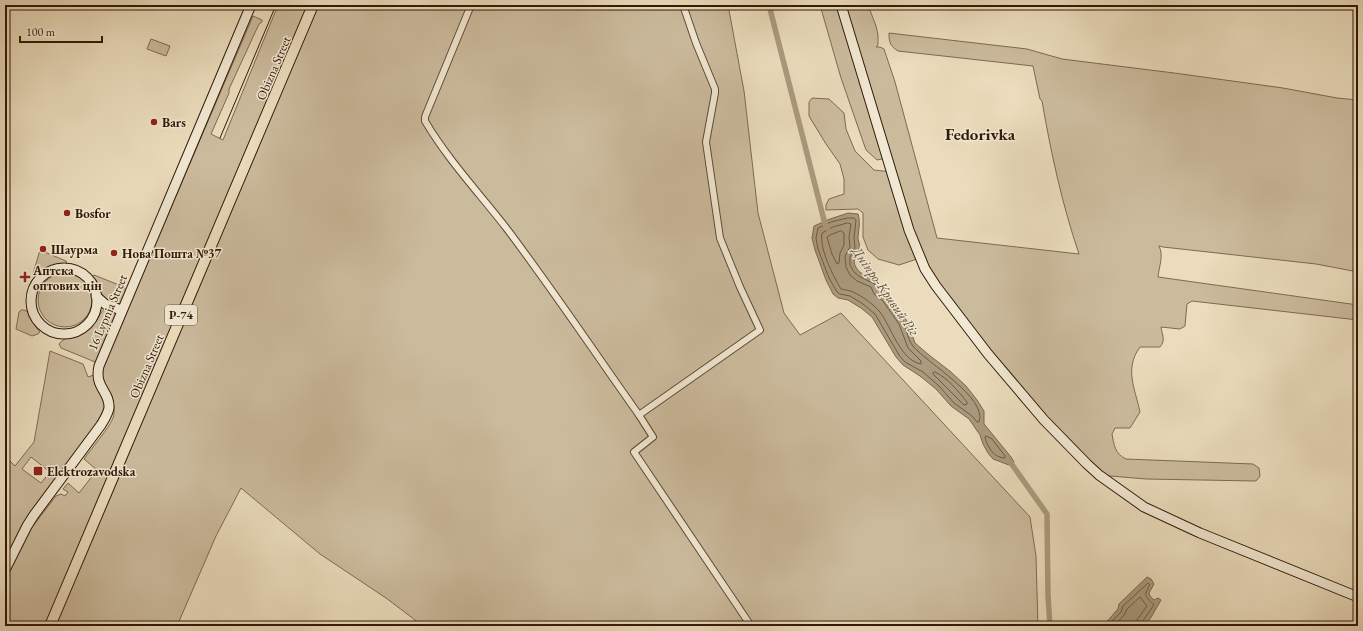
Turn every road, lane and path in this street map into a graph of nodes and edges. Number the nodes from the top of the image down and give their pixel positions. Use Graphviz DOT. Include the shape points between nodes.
graph roads {
  1 [pos="252,5"];
  2 [pos="313,5"];
  3 [pos="471,5"];
  4 [pos="684,5"];
  5 [pos="841,5"];
  6 [pos="96,296"];
  7 [pos="110,306"];
  8 [pos="121,310"];
  9 [pos="95,311"];
  10 [pos="639,415"];
  11 [pos="5,570"];
  12 [pos="1358,597"];
  13 [pos="50,626"];
  14 [pos="751,626"];
  1 -- 8 [label="street, 16 Lypnia Street"];
  2 -- 13 [label="main road, Obizna Street / Р-74"];
  3 -- 10 [label="street" via="426,112 425,121 546,282"];
  4 -- 10 [label="street" via="715,93 706,142 720,238 760,330"];
  5 -- 12 [label="street" via="908,230 925,269 988,354 1044,420 1099,475 1144,507 1200,533"];
  6 -- 7 [label="street"];
  6 -- 9 [label="street"];
  6 -- 9 [label="street" via="91,282 84,275 62,268 52,270 40,278 31,299 33,312 40,323 51,331 60,333 74,332 82,328"];
  7 -- 8 [label="street"];
  7 -- 9 [label="street"];
  8 -- 11 [label="street, 16 Lypnia Street" via="97,374 98,382 108,401 107,415 34,515"];
  10 -- 14 [label="street" via="653,437 634,452"];
}
